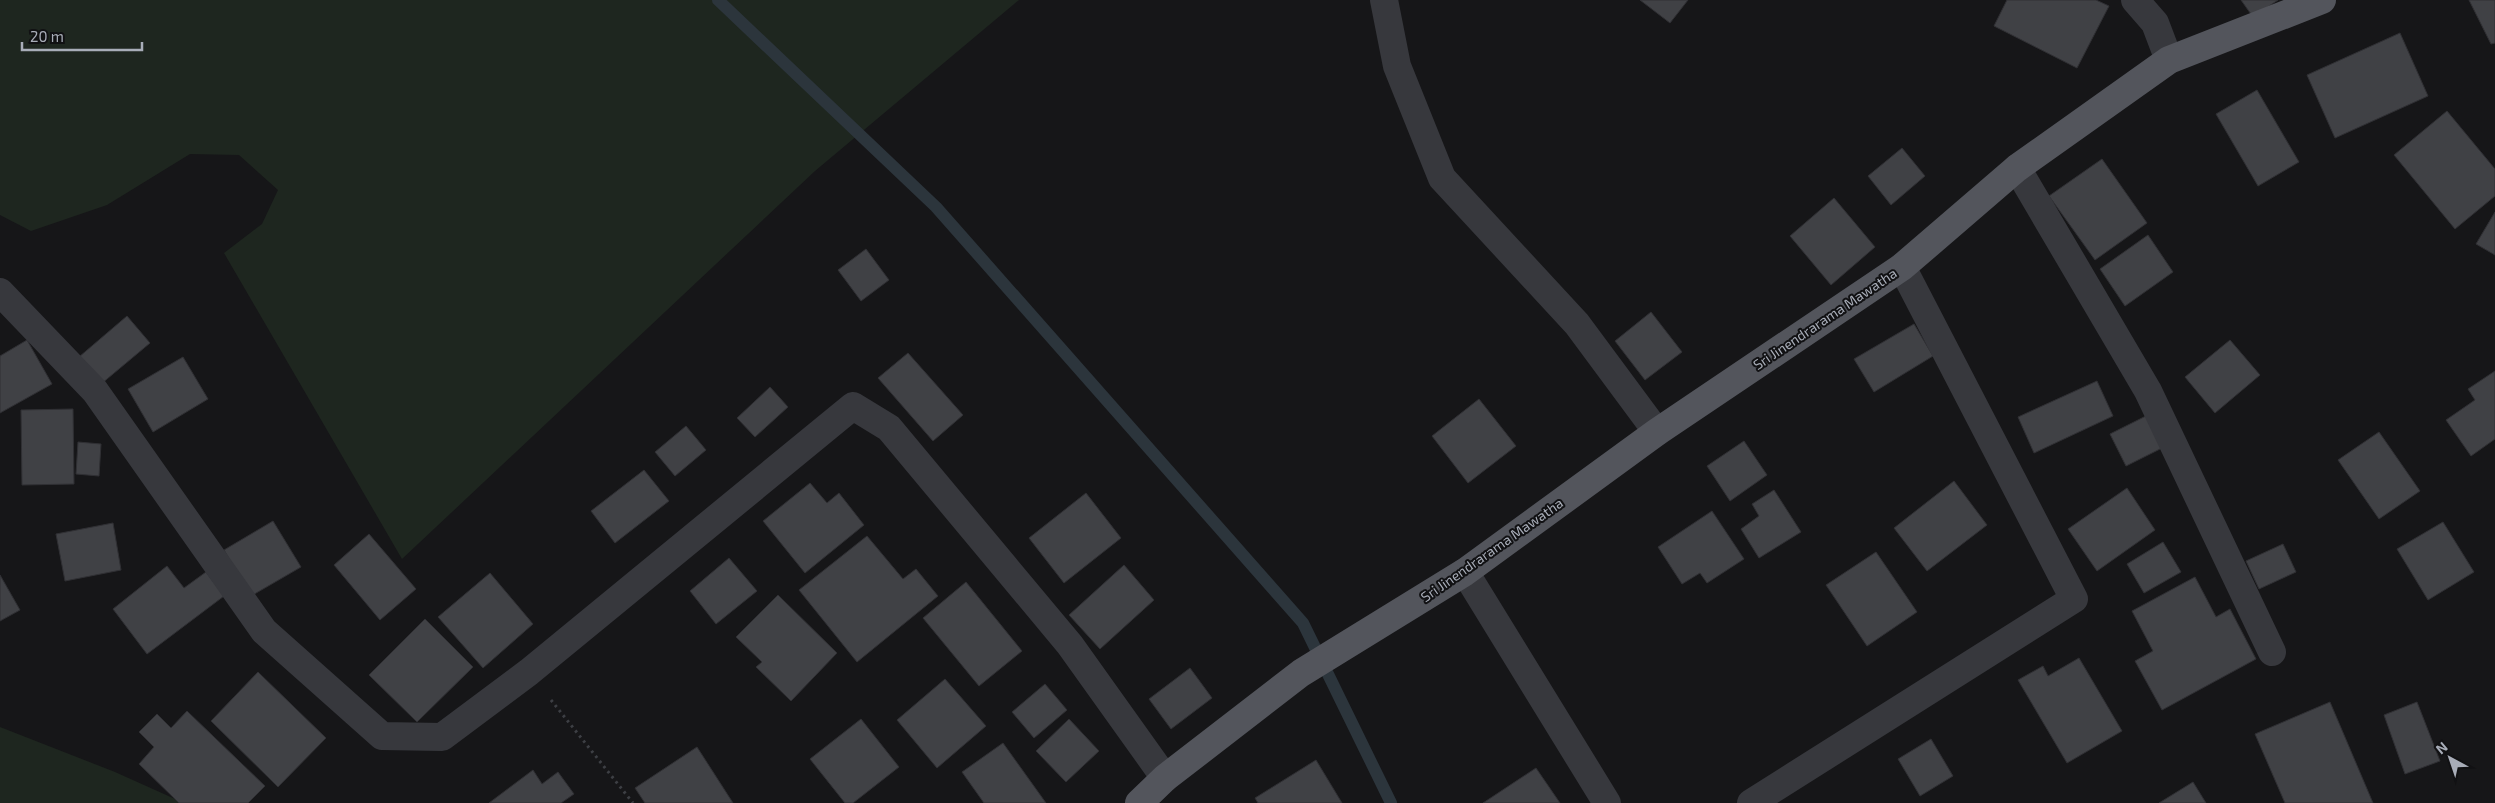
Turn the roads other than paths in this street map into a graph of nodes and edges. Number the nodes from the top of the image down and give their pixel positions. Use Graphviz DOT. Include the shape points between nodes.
graph roads {
  1 [pos="1384,0"];
  2 [pos="2135,0"];
  3 [pos="2322,0"];
  4 [pos="2168,60"];
  5 [pos="2017,168"];
  6 [pos="1902,267"];
  7 [pos="0,292"];
  8 [pos="1657,432"];
  9 [pos="1465,572"];
  10 [pos="2272,652"];
  11 [pos="1166,778"];
  12 [pos="1139,803"];
  13 [pos="1607,803"];
  14 [pos="1751,803"];
  1 -- 8 [label="street" via="1397,66 1442,178 1577,324"];
  2 -- 4 [label="street" via="2155,23"];
  3 -- 4 [label="main road, Sri Jinendrarama Mawatha"];
  4 -- 5 [label="main road, Sri Jinendrarama Mawatha"];
  5 -- 6 [label="main road, Sri Jinendrarama Mawatha"];
  5 -- 10 [label="street" via="2148,391"];
  6 -- 8 [label="main road, Sri Jinendrarama Mawatha"];
  6 -- 14 [label="street" via="2074,599"];
  7 -- 11 [label="street" via="95,391 264,632 382,736 442,737 528,672 853,406 889,428 1070,645"];
  8 -- 9 [label="main road, Sri Jinendrarama Mawatha"];
  9 -- 11 [label="main road, Sri Jinendrarama Mawatha" via="1301,674"];
  9 -- 13 [label="street"];
  11 -- 12 [label="main road"];
}
